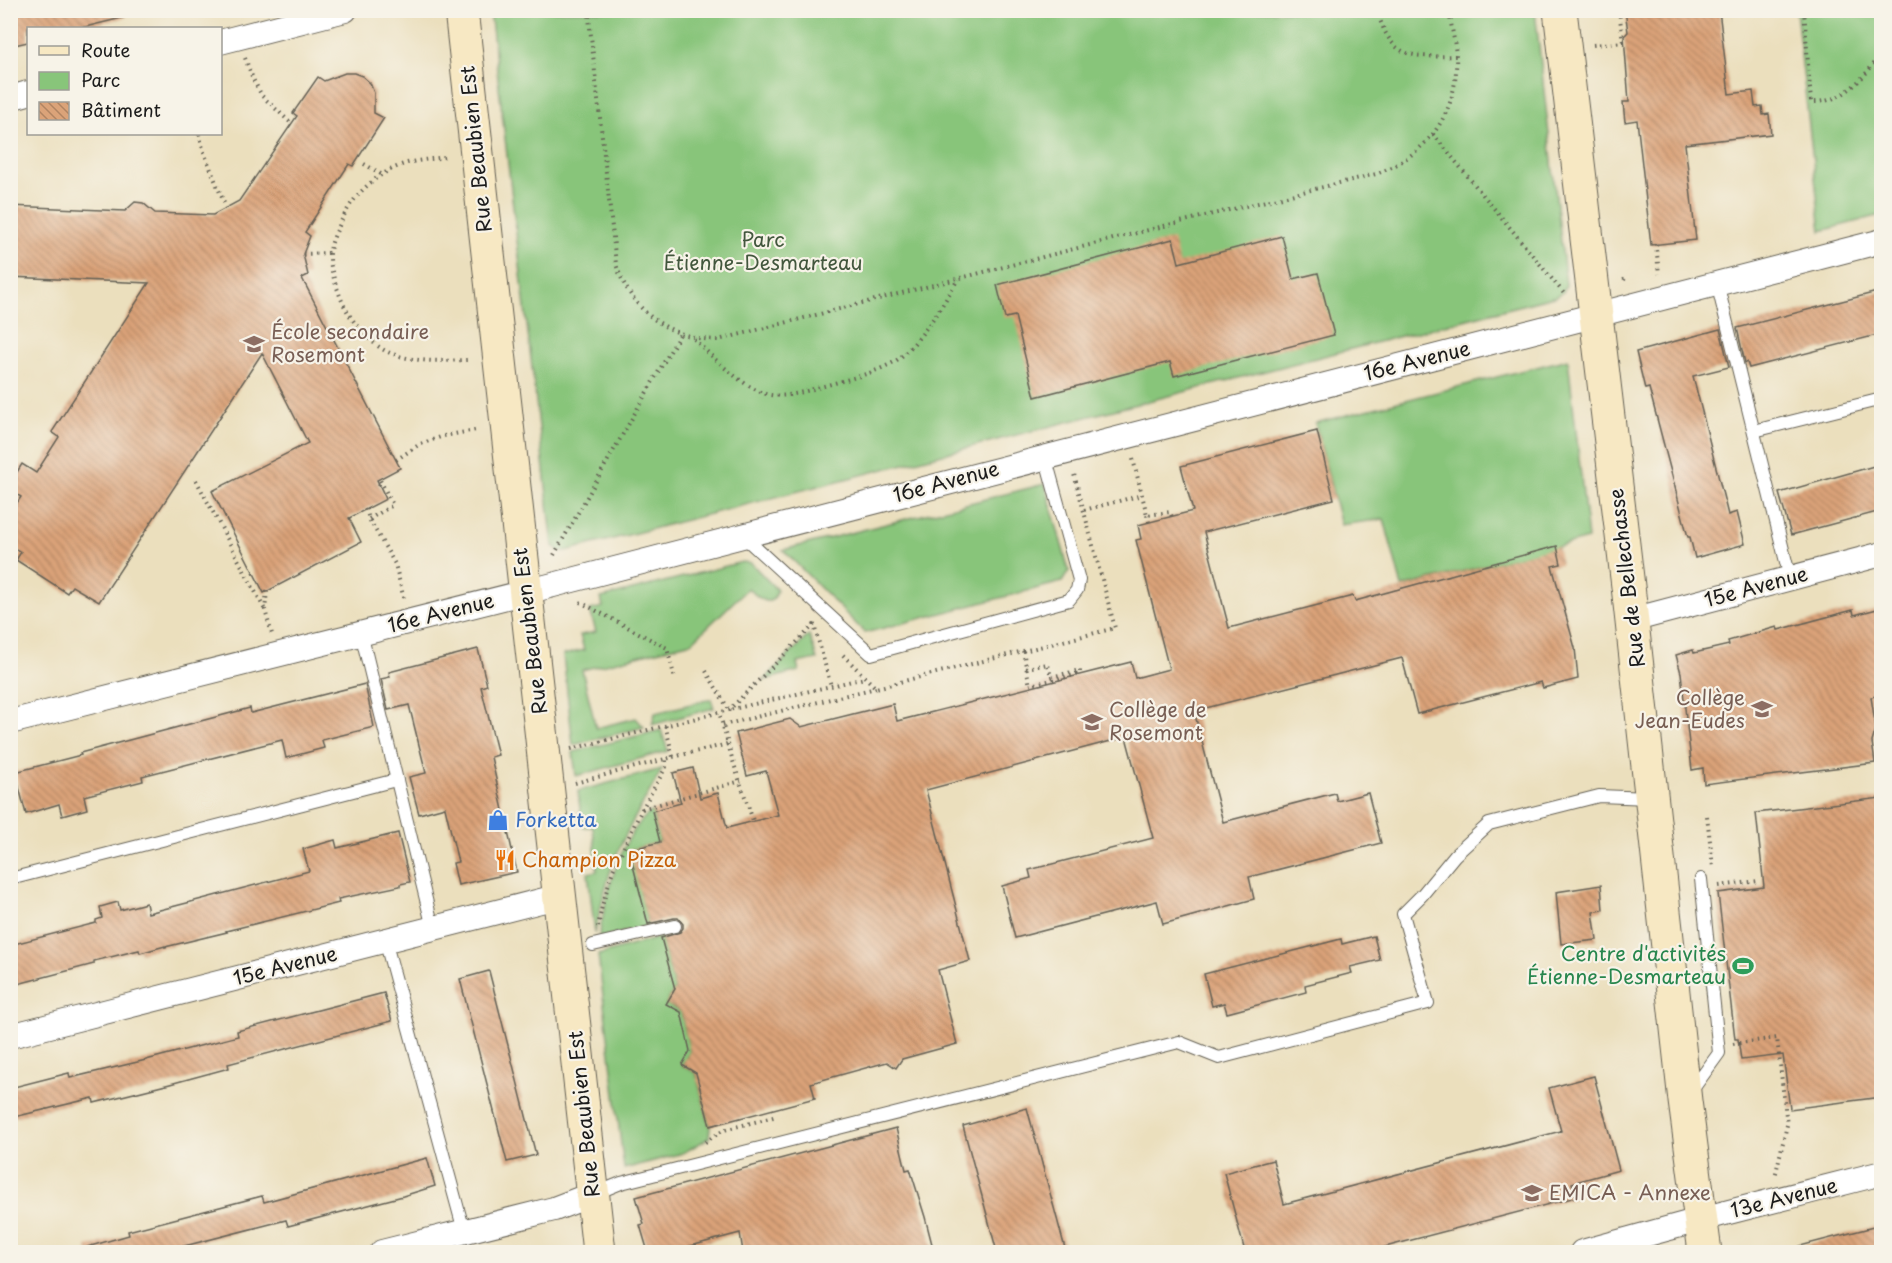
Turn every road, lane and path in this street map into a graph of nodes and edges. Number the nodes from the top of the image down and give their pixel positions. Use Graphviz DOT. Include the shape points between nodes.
graph roads {
  1 [pos="345,10"];
  2 [pos="461,10"];
  3 [pos="590,10"];
  4 [pos="1377,10"];
  5 [pos="1449,10"];
  6 [pos="1560,10"];
  7 [pos="1620,10"];
  8 [pos="1804,10"];
  9 [pos="313,14"];
  10 [pos="222,41"];
  11 [pos="1593,45"];
  12 [pos="1881,54"];
  13 [pos="1456,56"];
  14 [pos="245,58"];
  15 [pos="27,93"];
  16 [pos="10,98"];
  17 [pos="292,124"];
  18 [pos="1433,134"];
  19 [pos="199,135"];
  20 [pos="444,157"];
  21 [pos="364,164"];
  22 [pos="381,174"];
  23 [pos="226,208"];
  24 [pos="1881,241"];
  25 [pos="1656,244"];
  26 [pos="330,253"];
  27 [pos="303,254"];
  28 [pos="1659,274"];
  29 [pos="958,279"];
  30 [pos="1717,283"];
  31 [pos="1565,295"];
  32 [pos="1597,315"];
  33 [pos="680,334"];
  34 [pos="693,338"];
  35 [pos="467,360"];
  36 [pos="1881,399"];
  37 [pos="476,430"];
  38 [pos="1754,431"];
  39 [pos="1045,456"];
  40 [pos="1133,458"];
  41 [pos="396,460"];
  42 [pos="196,480"];
  43 [pos="379,485"];
  44 [pos="1142,495"];
  45 [pos="366,509"];
  46 [pos="1084,510"];
  47 [pos="1147,514"];
  48 [pos="1172,517"];
  49 [pos="369,519"];
  50 [pos="1149,522"];
  51 [pos="742,535"];
  52 [pos="1881,554"];
  53 [pos="554,555"];
  54 [pos="1790,578"];
  55 [pos="267,591"];
  56 [pos="526,592"];
  57 [pos="404,601"];
  58 [pos="577,601"];
  59 [pos="265,610"];
  60 [pos="1632,620"];
  61 [pos="361,633"];
  62 [pos="273,635"];
  63 [pos="1023,651"];
  64 [pos="1026,669"];
  65 [pos="706,671"];
  66 [pos="865,678"];
  67 [pos="675,679"];
  68 [pos="831,686"];
  69 [pos="876,688"];
  70 [pos="729,710"];
  71 [pos="719,712"];
  72 [pos="10,722"];
  73 [pos="665,724"];
  74 [pos="723,725"];
  75 [pos="728,744"];
  76 [pos="571,749"];
  77 [pos="673,757"];
  78 [pos="666,759"];
  79 [pos="396,780"];
  80 [pos="741,781"];
  81 [pos="575,783"];
  82 [pos="1652,798"];
  83 [pos="642,809"];
  84 [pos="753,821"];
  85 [pos="10,879"];
  86 [pos="1701,879"];
  87 [pos="1758,881"];
  88 [pos="1716,886"];
  89 [pos="561,896"];
  90 [pos="675,926"];
  91 [pos="433,928"];
  92 [pos="595,939"];
  93 [pos="385,940"];
  94 [pos="10,1036"];
  95 [pos="1730,1044"];
  96 [pos="1685,1101"];
  97 [pos="1881,1173"];
  98 [pos="1775,1178"];
  99 [pos="593,1194"];
  100 [pos="1701,1220"];
  101 [pos="464,1231"];
  102 [pos="424,1247"];
  103 [pos="382,1252"];
  104 [pos="599,1252"];
  105 [pos="1582,1252"];
  106 [pos="1705,1252"];
  1 -- 9 [label="street"];
  2 -- 56 [label="street, Rue Beaubien Est"];
  3 -- 33 [label="path" via="616,264 636,303"];
  4 -- 13 [label="path" via="1390,41 1406,53 1422,57"];
  5 -- 13 [label="path"];
  6 -- 32 [label="street, Rue de Bellechasse"];
  7 -- 11 [label="path" via="1624,42"];
  8 -- 12 [label="path" via="1811,102 1847,93"];
  9 -- 10 [label="street"];
  13 -- 18 [label="path" via="1451,100"];
  14 -- 17 [label="path" via="262,96"];
  15 -- 16 [label="street"];
  18 -- 29 [label="path" via="1415,153 1376,174"];
  18 -- 31 [label="path"];
  19 -- 23 [label="path"];
  20 -- 22 [label="path" via="401,165"];
  21 -- 22 [label="path"];
  22 -- 26 [label="path" via="346,210"];
  24 -- 30 [label="street, 16e Avenue"];
  25 -- 28 [label="path"];
  26 -- 27 [label="path"];
  26 -- 35 [label="path" via="344,306 362,332 389,353 423,362"];
  29 -- 34 [label="path" via="733,337"];
  29 -- 34 [label="path" via="917,340 892,363 865,375 784,396 764,394 736,377"];
  30 -- 32 [label="street, 16e Avenue"];
  30 -- 38 [label="lane"];
  32 -- 39 [label="street, 16e Avenue"];
  32 -- 60 [label="street, Rue de Bellechasse"];
  33 -- 34 [label="path"];
  33 -- 53 [label="path"];
  36 -- 38 [label="lane"];
  37 -- 41 [label="path" via="420,444"];
  38 -- 54 [label="lane"];
  39 -- 51 [label="street, 16e Avenue"];
  39 -- 51 [label="lane" via="1079,580 1069,600 871,654"];
  40 -- 44 [label="path"];
  42 -- 59 [label="path"];
  43 -- 49 [label="path" via="380,480 393,505"];
  44 -- 46 [label="path"];
  44 -- 47 [label="path"];
  45 -- 49 [label="path"];
  47 -- 48 [label="path" via="1170,512"];
  47 -- 50 [label="path"];
  49 -- 57 [label="path" via="395,564"];
  51 -- 56 [label="street, 16e Avenue"];
  52 -- 54 [label="street, 15e Avenue"];
  54 -- 60 [label="street, 15e Avenue"];
  55 -- 59 [label="path"];
  56 -- 61 [label="street, 16e Avenue"];
  56 -- 89 [label="street, Rue Beaubien Est"];
  58 -- 67 [label="path" via="668,648"];
  59 -- 62 [label="path"];
  60 -- 82 [label="street, Rue de Bellechasse"];
  61 -- 72 [label="street, 16e Avenue"];
  61 -- 79 [label="lane"];
  63 -- 64 [label="path"];
  64 -- 64 [label="path" via="1030,686 1080,674 1080,670 1051,677 1048,664"];
  65 -- 70 [label="path"];
  66 -- 68 [label="path"];
  68 -- 70 [label="path"];
  68 -- 70 [label="path" via="814,625"];
  69 -- 74 [label="path"];
  70 -- 71 [label="path"];
  71 -- 73 [label="path"];
  71 -- 74 [label="path"];
  73 -- 76 [label="path"];
  73 -- 77 [label="path"];
  74 -- 75 [label="path"];
  75 -- 77 [label="path"];
  75 -- 80 [label="path"];
  77 -- 78 [label="path"];
  78 -- 81 [label="path"];
  78 -- 83 [label="path" via="666,767"];
  79 -- 85 [label="lane"];
  79 -- 91 [label="lane"];
  80 -- 83 [label="path"];
  80 -- 84 [label="path"];
  82 -- 96 [label="street, Rue de Bellechasse"];
  82 -- 99 [label="lane" via="1599,796 1489,824 1455,855 1403,914 1428,1003 1219,1058 1179,1042 621,1183"];
  83 -- 92 [label="path" via="613,870"];
  86 -- 96 [label="lane" via="1719,1053"];
  87 -- 88 [label="path"];
  89 -- 91 [label="street, 15e Avenue"];
  89 -- 99 [label="street, Rue Beaubien Est"];
  90 -- 92 [label="lane"];
  91 -- 93 [label="street, 15e Avenue"];
  93 -- 94 [label="street, 15e Avenue"];
  93 -- 101 [label="lane"];
  95 -- 98 [label="path" via="1777,1038 1787,1125"];
  96 -- 100 [label="street, Rue de Bellechasse"];
  97 -- 100 [label="street, 13e Avenue"];
  99 -- 101 [label="street" via="554,1209"];
  99 -- 104 [label="street, Rue Beaubien Est"];
  100 -- 105 [label="street, 13e Avenue"];
  100 -- 106 [label="street, Rue de Bellechasse"];
  101 -- 102 [label="street"];
  102 -- 103 [label="street"];
}
